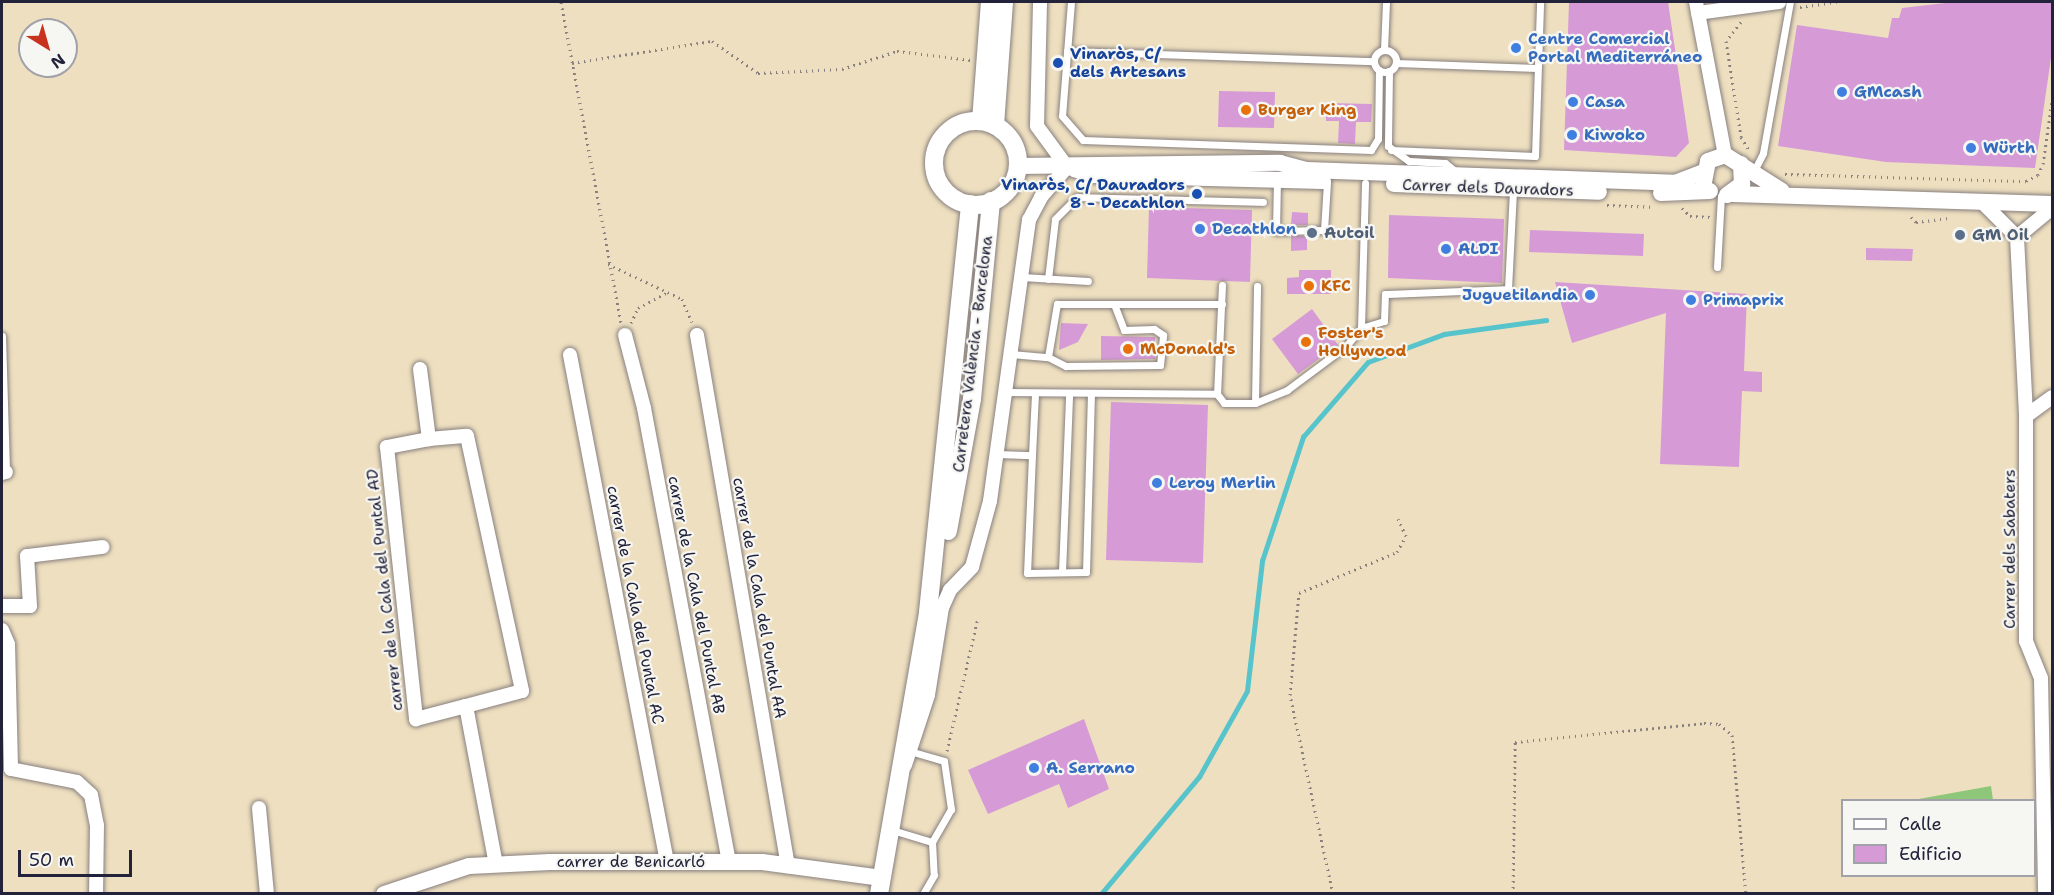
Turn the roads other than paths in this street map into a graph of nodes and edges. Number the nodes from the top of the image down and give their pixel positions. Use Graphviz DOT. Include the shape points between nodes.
graph roads {
  1 [pos="990,2"];
  2 [pos="1004,2"];
  3 [pos="1040,2"];
  4 [pos="1071,2"];
  5 [pos="1386,2"];
  6 [pos="1540,2"];
  7 [pos="1786,4"];
  8 [pos="1697,8"];
  9 [pos="1384,50"];
  10 [pos="1067,51"];
  11 [pos="1374,61"];
  12 [pos="1396,63"];
  13 [pos="1537,68"];
  14 [pos="1379,70"];
  15 [pos="1389,71"];
  16 [pos="988,123"];
  17 [pos="1391,150"];
  18 [pos="1725,155"];
  19 [pos="1017,166"];
  20 [pos="1067,167"];
  21 [pos="1750,167"];
  22 [pos="1307,170"];
  23 [pos="1703,172"];
  24 [pos="1458,174"];
  25 [pos="1271,179"];
  26 [pos="1327,181"];
  27 [pos="1365,183"];
  28 [pos="1513,189"];
  29 [pos="1782,191"];
  30 [pos="1721,193"];
  31 [pos="991,201"];
  32 [pos="1263,202"];
  33 [pos="1983,203"];
  34 [pos="969,204"];
  35 [pos="2052,206"];
  36 [pos="2017,237"];
  37 [pos="1717,267"];
  38 [pos="1023,277"];
  39 [pos="1048,279"];
  40 [pos="1088,281"];
  41 [pos="1222,285"];
  42 [pos="1257,286"];
  43 [pos="1222,304"];
  44 [pos="1115,307"];
  45 [pos="1361,328"];
  46 [pos="625,335"];
  47 [pos="697,335"];
  48 [pos="2,336"];
  49 [pos="1011,354"];
  50 [pos="570,355"];
  51 [pos="1048,357"];
  52 [pos="420,369"];
  53 [pos="1005,392"];
  54 [pos="1035,393"];
  55 [pos="1091,393"];
  56 [pos="1069,394"];
  57 [pos="1217,394"];
  58 [pos="2052,397"];
  59 [pos="1255,403"];
  60 [pos="2026,416"];
  61 [pos="429,439"];
  62 [pos="997,454"];
  63 [pos="1032,455"];
  64 [pos="4,473"];
  65 [pos="102,547"];
  66 [pos="1062,572"];
  67 [pos="2,606"];
  68 [pos="928,612"];
  69 [pos="2,630"];
  70 [pos="466,706"];
  71 [pos="913,752"];
  72 [pos="901,772"];
  73 [pos="259,808"];
  74 [pos="891,830"];
  75 [pos="932,842"];
  76 [pos="667,862"];
  77 [pos="729,862"];
  78 [pos="496,865"];
  79 [pos="788,866"];
  80 [pos="881,886"];
  81 [pos="96,894"];
  82 [pos="267,894"];
  83 [pos="384,894"];
  84 [pos="923,894"];
  85 [pos="2045,894"];
  1 -- 16 [label="main road"];
  2 -- 16 [label="main road"];
  3 -- 20 [label="street" via="1037,126"];
  4 -- 10 [label="lane"];
  5 -- 9 [label="lane"];
  6 -- 13 [label="lane"];
  7 -- 8 [label="street"];
  7 -- 21 [label="lane" via="1763,153"];
  8 -- 18 [label="street"];
  9 -- 11 [label="lane"];
  9 -- 12 [label="lane"];
  10 -- 11 [label="lane"];
  10 -- 14 [label="lane" via="1062,116 1083,140 1371,150 1378,139"];
  11 -- 14 [label="lane"];
  12 -- 13 [label="lane"];
  12 -- 15 [label="lane"];
  13 -- 17 [label="lane" via="1535,156"];
  14 -- 15 [label="lane"];
  15 -- 17 [label="lane"];
  16 -- 19 [label="main road" via="1014,145"];
  16 -- 34 [label="main road" via="954,127 934,160 940,186"];
  17 -- 24 [label="lane" via="1409,161 1445,163"];
  18 -- 21 [label="street, Carrer dels Dauradors"];
  18 -- 23 [label="street, Carrer dels Dauradors" via="1713,157"];
  19 -- 20 [label="street, Carrer dels Dauradors"];
  19 -- 31 [label="main road" via="1011,186"];
  20 -- 22 [label="street, Carrer dels Dauradors" via="1257,163"];
  20 -- 25 [label="street, Carrer dels Dauradors" via="1095,175"];
  20 -- 38 [label="street" via="1041,197 1029,220"];
  21 -- 29 [label="street, Carrer dels Dauradors"];
  21 -- 30 [label="street" via="1744,177"];
  22 -- 24 [label="street, Carrer dels Dauradors"];
  22 -- 25 [label="street, Carrer dels Dauradors" via="1278,169"];
  23 -- 24 [label="street, Carrer dels Dauradors" via="1675,183"];
  23 -- 30 [label="street"];
  25 -- 26 [label="street, Carrer dels Dauradors"];
  25 -- 26 [label="lane" via="1276,231 1324,230"];
  26 -- 27 [label="street, Carrer dels Dauradors"];
  27 -- 28 [label="street, Carrer dels Dauradors"];
  27 -- 45 [label="lane"];
  28 -- 30 [label="street, Carrer dels Dauradors"];
  28 -- 45 [label="lane" via="1508,289 1385,294 1384,321"];
  29 -- 30 [label="street, Carrer dels Dauradors"];
  29 -- 33 [label="street, Carrer dels Dauradors"];
  30 -- 37 [label="lane"];
  31 -- 34 [label="main road"];
  31 -- 68 [label="main road, Carretera València - Barcelona" via="964,451"];
  32 -- 39 [label="lane" via="1077,197 1055,219"];
  33 -- 35 [label="street, Carrer dels Dauradors"];
  33 -- 36 [label="street"];
  34 -- 68 [label="main road, Carretera València - Barcelona"];
  35 -- 36 [label="street"];
  36 -- 60 [label="street, Carrer dels Sabaters"];
  38 -- 39 [label="lane"];
  38 -- 49 [label="street"];
  39 -- 40 [label="lane"];
  41 -- 43 [label="lane"];
  42 -- 59 [label="lane"];
  43 -- 44 [label="lane"];
  43 -- 57 [label="lane"];
  44 -- 51 [label="lane" via="1057,304"];
  44 -- 51 [label="lane" via="1125,330 1154,329 1163,335 1160,365 1066,366"];
  45 -- 59 [label="lane" via="1346,346 1287,390"];
  46 -- 77 [label="street, carrer de la Cala del Puntal AB" via="644,408"];
  47 -- 79 [label="street, carrer de la Cala del Puntal AA"];
  48 -- 64 [label="lane"];
  49 -- 51 [label="lane"];
  49 -- 53 [label="street"];
  50 -- 76 [label="street, carrer de la Cala del Puntal AC"];
  52 -- 61 [label="street"];
  53 -- 54 [label="lane"];
  53 -- 62 [label="street"];
  54 -- 56 [label="lane"];
  54 -- 63 [label="lane"];
  55 -- 56 [label="lane"];
  55 -- 57 [label="lane"];
  55 -- 66 [label="lane" via="1086,572"];
  56 -- 66 [label="lane"];
  57 -- 59 [label="lane" via="1224,403"];
  58 -- 60 [label="street"];
  60 -- 85 [label="street, Carrer dels Sabaters" via="2026,641 2041,678"];
  61 -- 70 [label="street, carrer de la Cala del Puntal AD" via="467,436 522,691"];
  61 -- 70 [label="street, carrer de la Cala del Puntal AD" via="387,447 416,719"];
  62 -- 63 [label="lane"];
  62 -- 71 [label="street" via="977,555 942,608"];
  63 -- 66 [label="lane" via="1027,573"];
  65 -- 67 [label="street" via="27,556 30,606"];
  68 -- 72 [label="main road, Carretera València - Barcelona"];
  69 -- 81 [label="street" via="8,644 11,769 77,782 91,795 97,825"];
  70 -- 78 [label="street"];
  71 -- 72 [label="street"];
  71 -- 75 [label="lane" via="944,762 951,809"];
  72 -- 74 [label="main road, Carretera València - Barcelona"];
  73 -- 82 [label="street"];
  74 -- 75 [label="lane"];
  74 -- 80 [label="main road, Carretera València - Barcelona"];
  75 -- 84 [label="lane" via="934,875"];
  76 -- 77 [label="street, carrer de Benicarló"];
  76 -- 78 [label="street, carrer de Benicarló"];
  77 -- 79 [label="street, carrer de Benicarló"];
  78 -- 83 [label="street, carrer de Benicarló" via="469,866"];
  79 -- 80 [label="street, carrer de Benicarló"];
}
